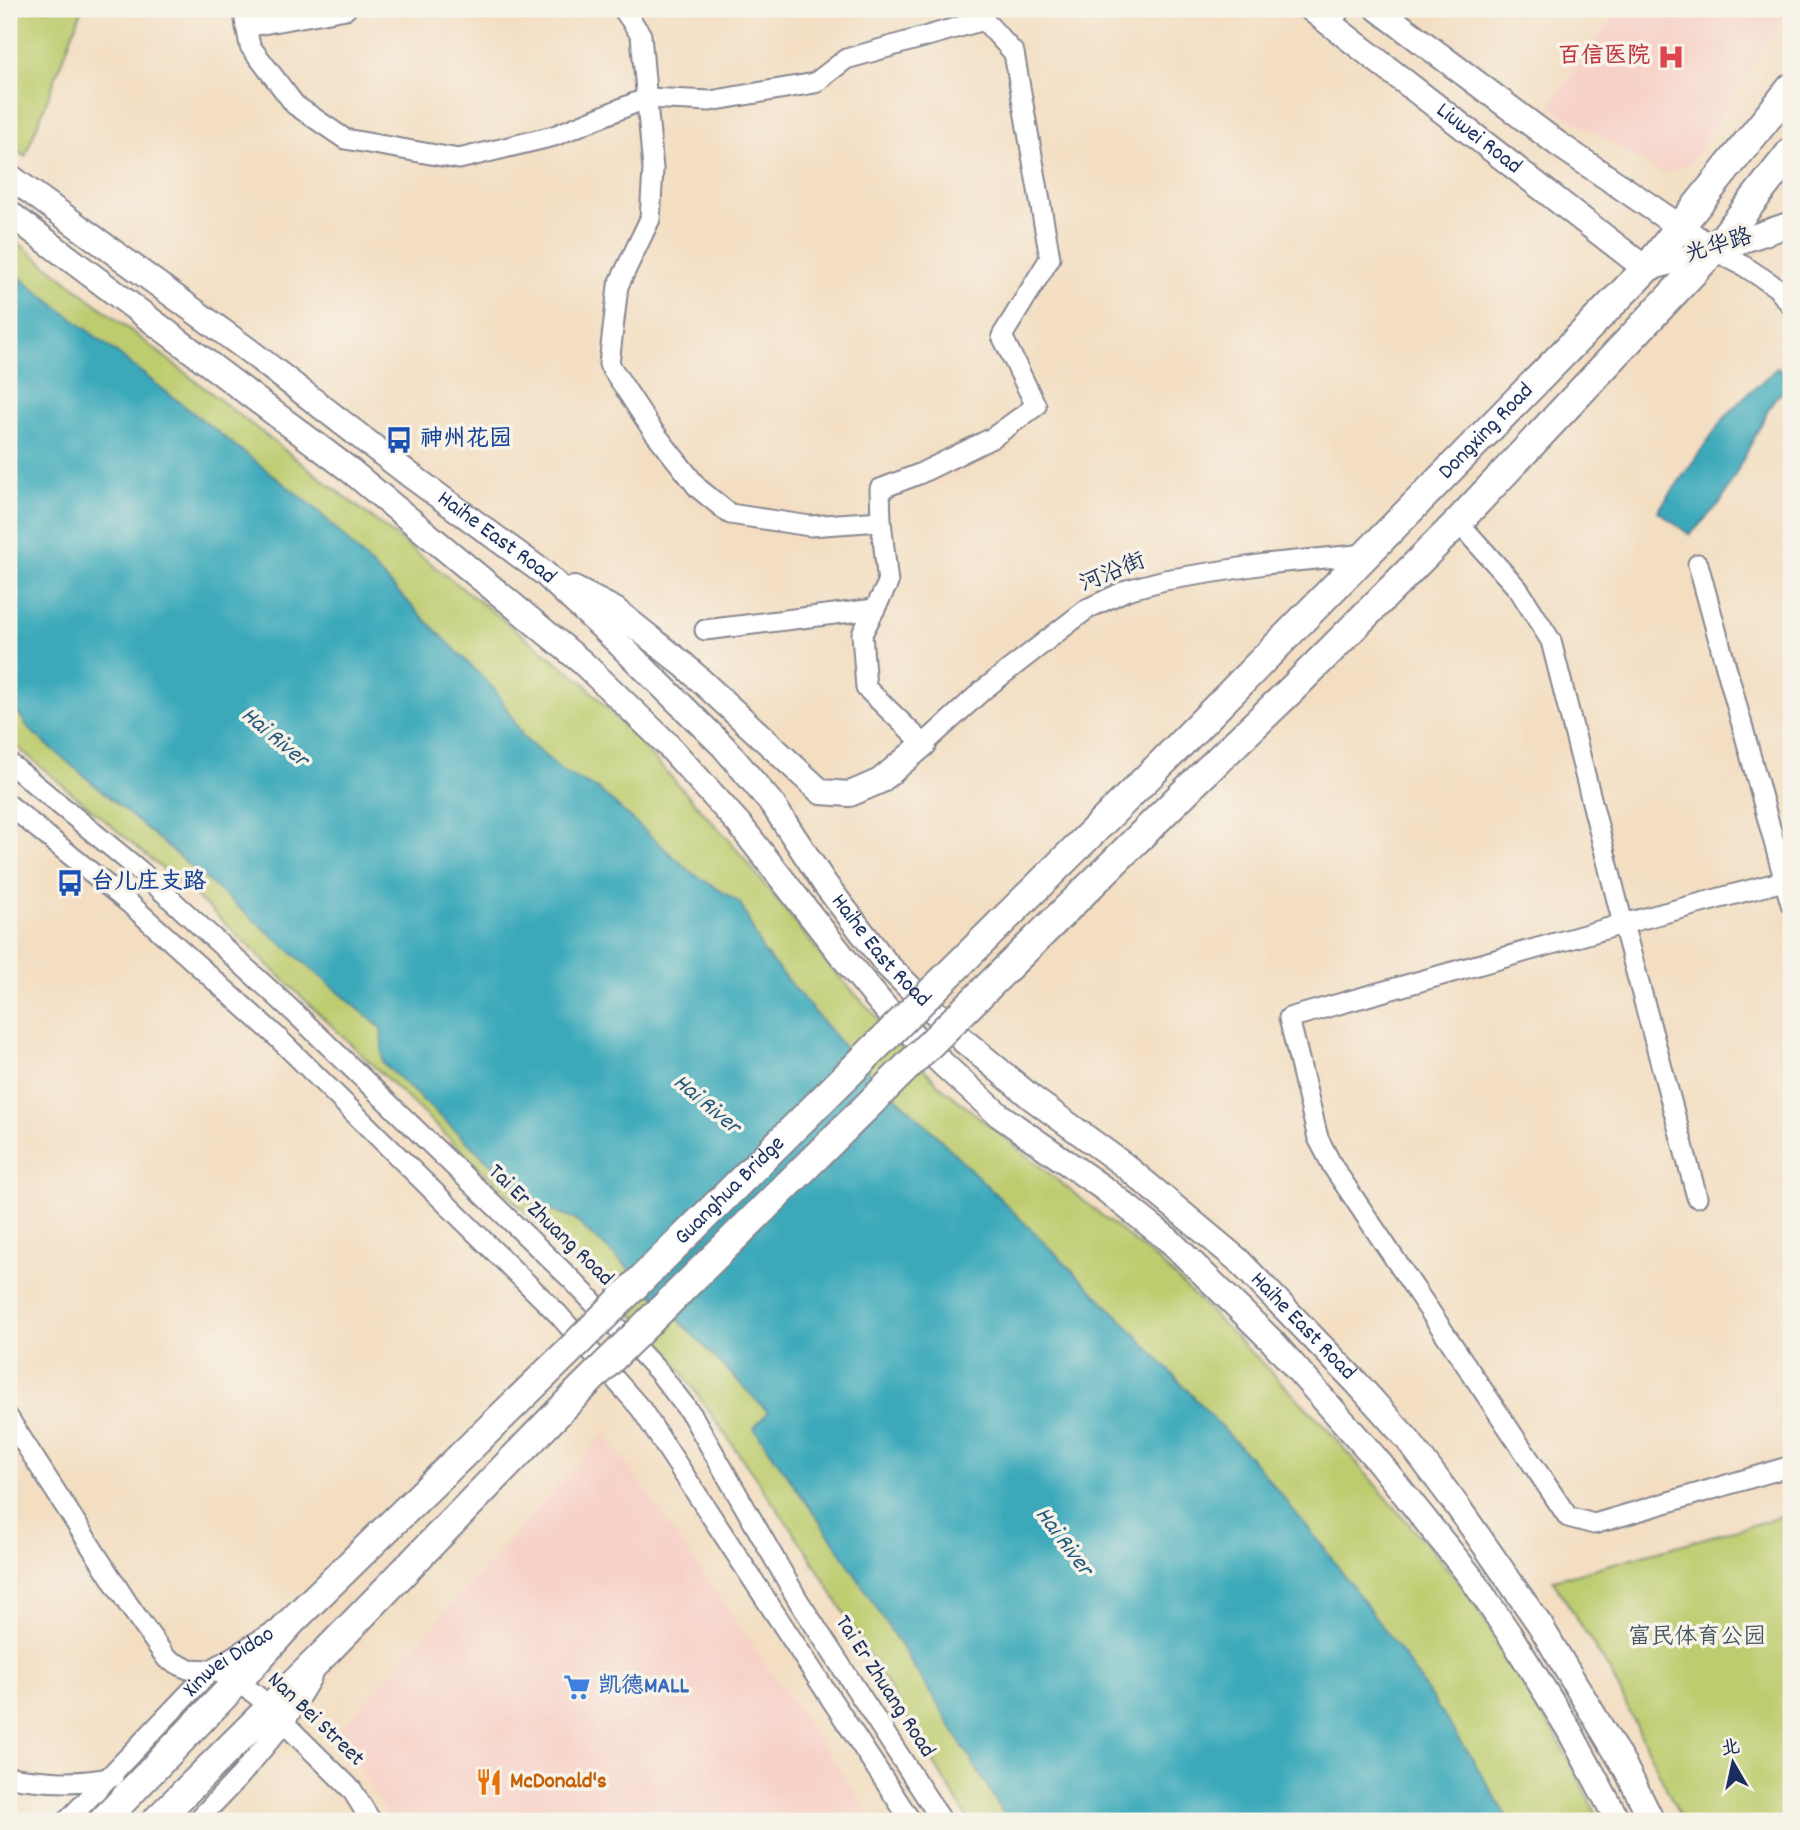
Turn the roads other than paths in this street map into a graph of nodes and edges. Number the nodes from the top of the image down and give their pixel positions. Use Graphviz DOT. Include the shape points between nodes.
graph roads {
  1 [pos="346,9"];
  2 [pos="623,9"];
  3 [pos="1378,9"];
  4 [pos="978,14"];
  5 [pos="1328,14"];
  6 [pos="245,18"];
  7 [pos="1791,88"];
  8 [pos="647,98"];
  9 [pos="1791,152"];
  10 [pos="9,176"];
  11 [pos="9,213"];
  12 [pos="1791,224"];
  13 [pos="1680,228"];
  14 [pos="1714,250"];
  15 [pos="1646,269"];
  16 [pos="1791,304"];
  17 [pos="881,522"];
  18 [pos="1458,522"];
  19 [pos="1366,554"];
  20 [pos="1698,564"];
  21 [pos="544,573"];
  22 [pos="875,609"];
  23 [pos="705,630"];
  24 [pos="924,744"];
  25 [pos="1166,759"];
  26 [pos="9,763"];
  27 [pos="1191,786"];
  28 [pos="9,805"];
  29 [pos="1788,879"];
  30 [pos="1791,904"];
  31 [pos="1623,923"];
  32 [pos="1697,1197"];
  33 [pos="9,1419"];
  34 [pos="1791,1466"];
  35 [pos="292,1621"];
  36 [pos="211,1670"];
  37 [pos="238,1681"];
  38 [pos="277,1715"];
  39 [pos="171,1750"];
  40 [pos="9,1777"];
  41 [pos="108,1778"];
  42 [pos="67,1821"];
  43 [pos="103,1821"];
  44 [pos="156,1821"];
  45 [pos="197,1821"];
  46 [pos="371,1821"];
  47 [pos="911,1821"];
  48 [pos="942,1821"];
  49 [pos="1618,1821"];
  50 [pos="1652,1821"];
  1 -- 6 [label="street"];
  2 -- 8 [label="street" via="641,35"];
  3 -- 13 [label="main road, Liuwei Road" via="1558,144"];
  4 -- 8 [label="street" via="846,59 815,83 710,101"];
  4 -- 17 [label="street" via="1014,52 1050,258 1002,336 1036,406 992,438 880,489"];
  5 -- 15 [label="main road, Liuwei Road"];
  6 -- 8 [label="street" via="250,46 295,105 345,139 459,159 554,136"];
  7 -- 13 [label="highway, Dongxing Road"];
  8 -- 17 [label="street" via="653,169 650,219 618,286 609,364 698,488 730,514 810,526"];
  9 -- 14 [label="highway, Dongxing Road"];
  10 -- 21 [label="main road, Haihe East Road"];
  11 -- 49 [label="main road, Haihe East Road" via="351,471 583,663 666,743 739,824 886,1009 999,1115 1170,1241 1273,1342 1378,1461 1470,1576 1569,1730"];
  12 -- 14 [label="main road, 光华路"];
  13 -- 14 [label="main road, Liuwei Road"];
  13 -- 15 [label="highway, Dongxing Road"];
  14 -- 15 [label="main road, 光华路"];
  14 -- 16 [label="street" via="1776,287"];
  14 -- 18 [label="highway, Dongxing Road"];
  15 -- 19 [label="highway, Dongxing Road"];
  17 -- 22 [label="street" via="888,583"];
  18 -- 27 [label="highway, Dongxing Road"];
  18 -- 31 [label="street" via="1519,590 1551,641"];
  19 -- 24 [label="street, 河沿街" via="1265,564 1127,590 1087,608 983,690"];
  19 -- 25 [label="highway, Dongxing Road"];
  20 -- 29 [label="street"];
  21 -- 24 [label="main road" via="615,610 684,665 821,792 850,794 880,781"];
  21 -- 50 [label="main road, Haihe East Road" via="723,746 773,806 825,884 897,975 964,1041 1032,1098 1238,1260 1356,1381 1408,1440 1540,1625"];
  22 -- 23 [label="street"];
  22 -- 24 [label="street" via="862,634 866,688"];
  25 -- 35 [label="highway, Guanghua Bridge, bridge"];
  26 -- 48 [label="street, Tai Er Zhuang Road" via="138,869 298,1016 573,1281 659,1371 692,1415 798,1600"];
  27 -- 38 [label="highway, Guanghua Bridge, bridge" via="580,1390 328,1650"];
  28 -- 47 [label="street" via="130,904 275,1035 558,1314 641,1409"];
  29 -- 30 [label="street"];
  29 -- 31 [label="street"];
  31 -- 32 [label="street"];
  31 -- 34 [label="street" via="1289,1018 1318,1138 1340,1178 1569,1517 1594,1524"];
  33 -- 36 [label="street, Nan Bei Street" via="167,1659 188,1669"];
  35 -- 36 [label="street, Xinwei Didao"];
  35 -- 37 [label="highway, Xinwei Didao"];
  36 -- 37 [label="street, Nan Bei Street"];
  36 -- 41 [label="street, Xinwei Didao"];
  37 -- 38 [label="street, Nan Bei Street"];
  37 -- 39 [label="highway, Xinwei Didao"];
  38 -- 44 [label="highway"];
  38 -- 45 [label="street" via="240,1776"];
  38 -- 46 [label="street, Nan Bei Street" via="352,1790"];
  39 -- 41 [label="street" via="151,1764"];
  39 -- 43 [label="highway, Xinwei Didao"];
  40 -- 41 [label="street" via="43,1782"];
  41 -- 42 [label="street, Xinwei Didao"];
}
